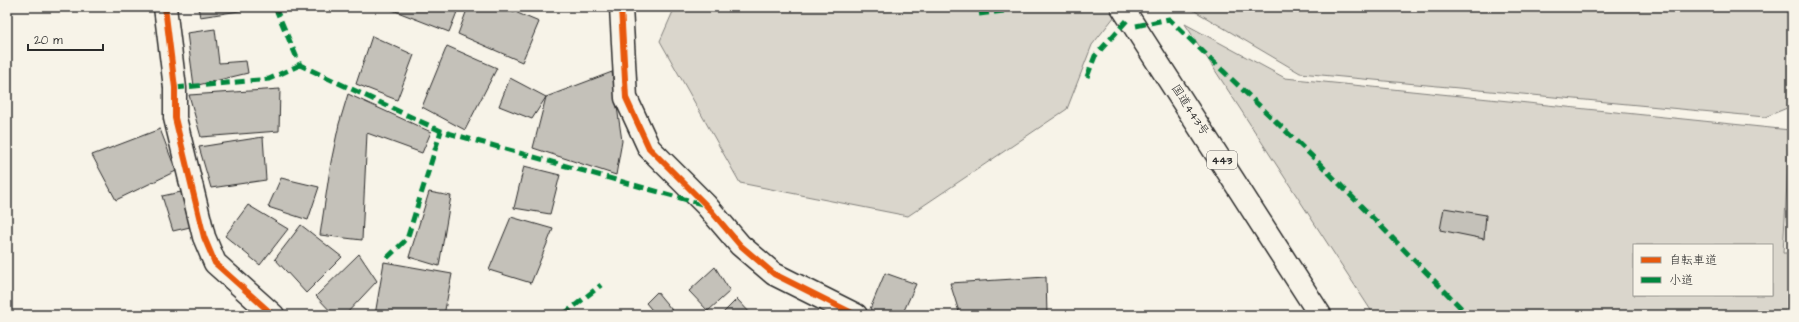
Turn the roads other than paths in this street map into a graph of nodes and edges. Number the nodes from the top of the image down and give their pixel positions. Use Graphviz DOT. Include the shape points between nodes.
graph roads {
  1 [pos="164,7"];
  2 [pos="621,7"];
  3 [pos="1122,7"];
  4 [pos="273,315"];
  5 [pos="856,315"];
  6 [pos="1320,315"];
  1 -- 4 [label="main road" via="175,88 175,118 204,237 215,263"];
  2 -- 5 [label="main road" via="626,98 649,148 706,205 740,245 774,274"];
  3 -- 6 [label="main road, 国道443号 / 443"];
}
